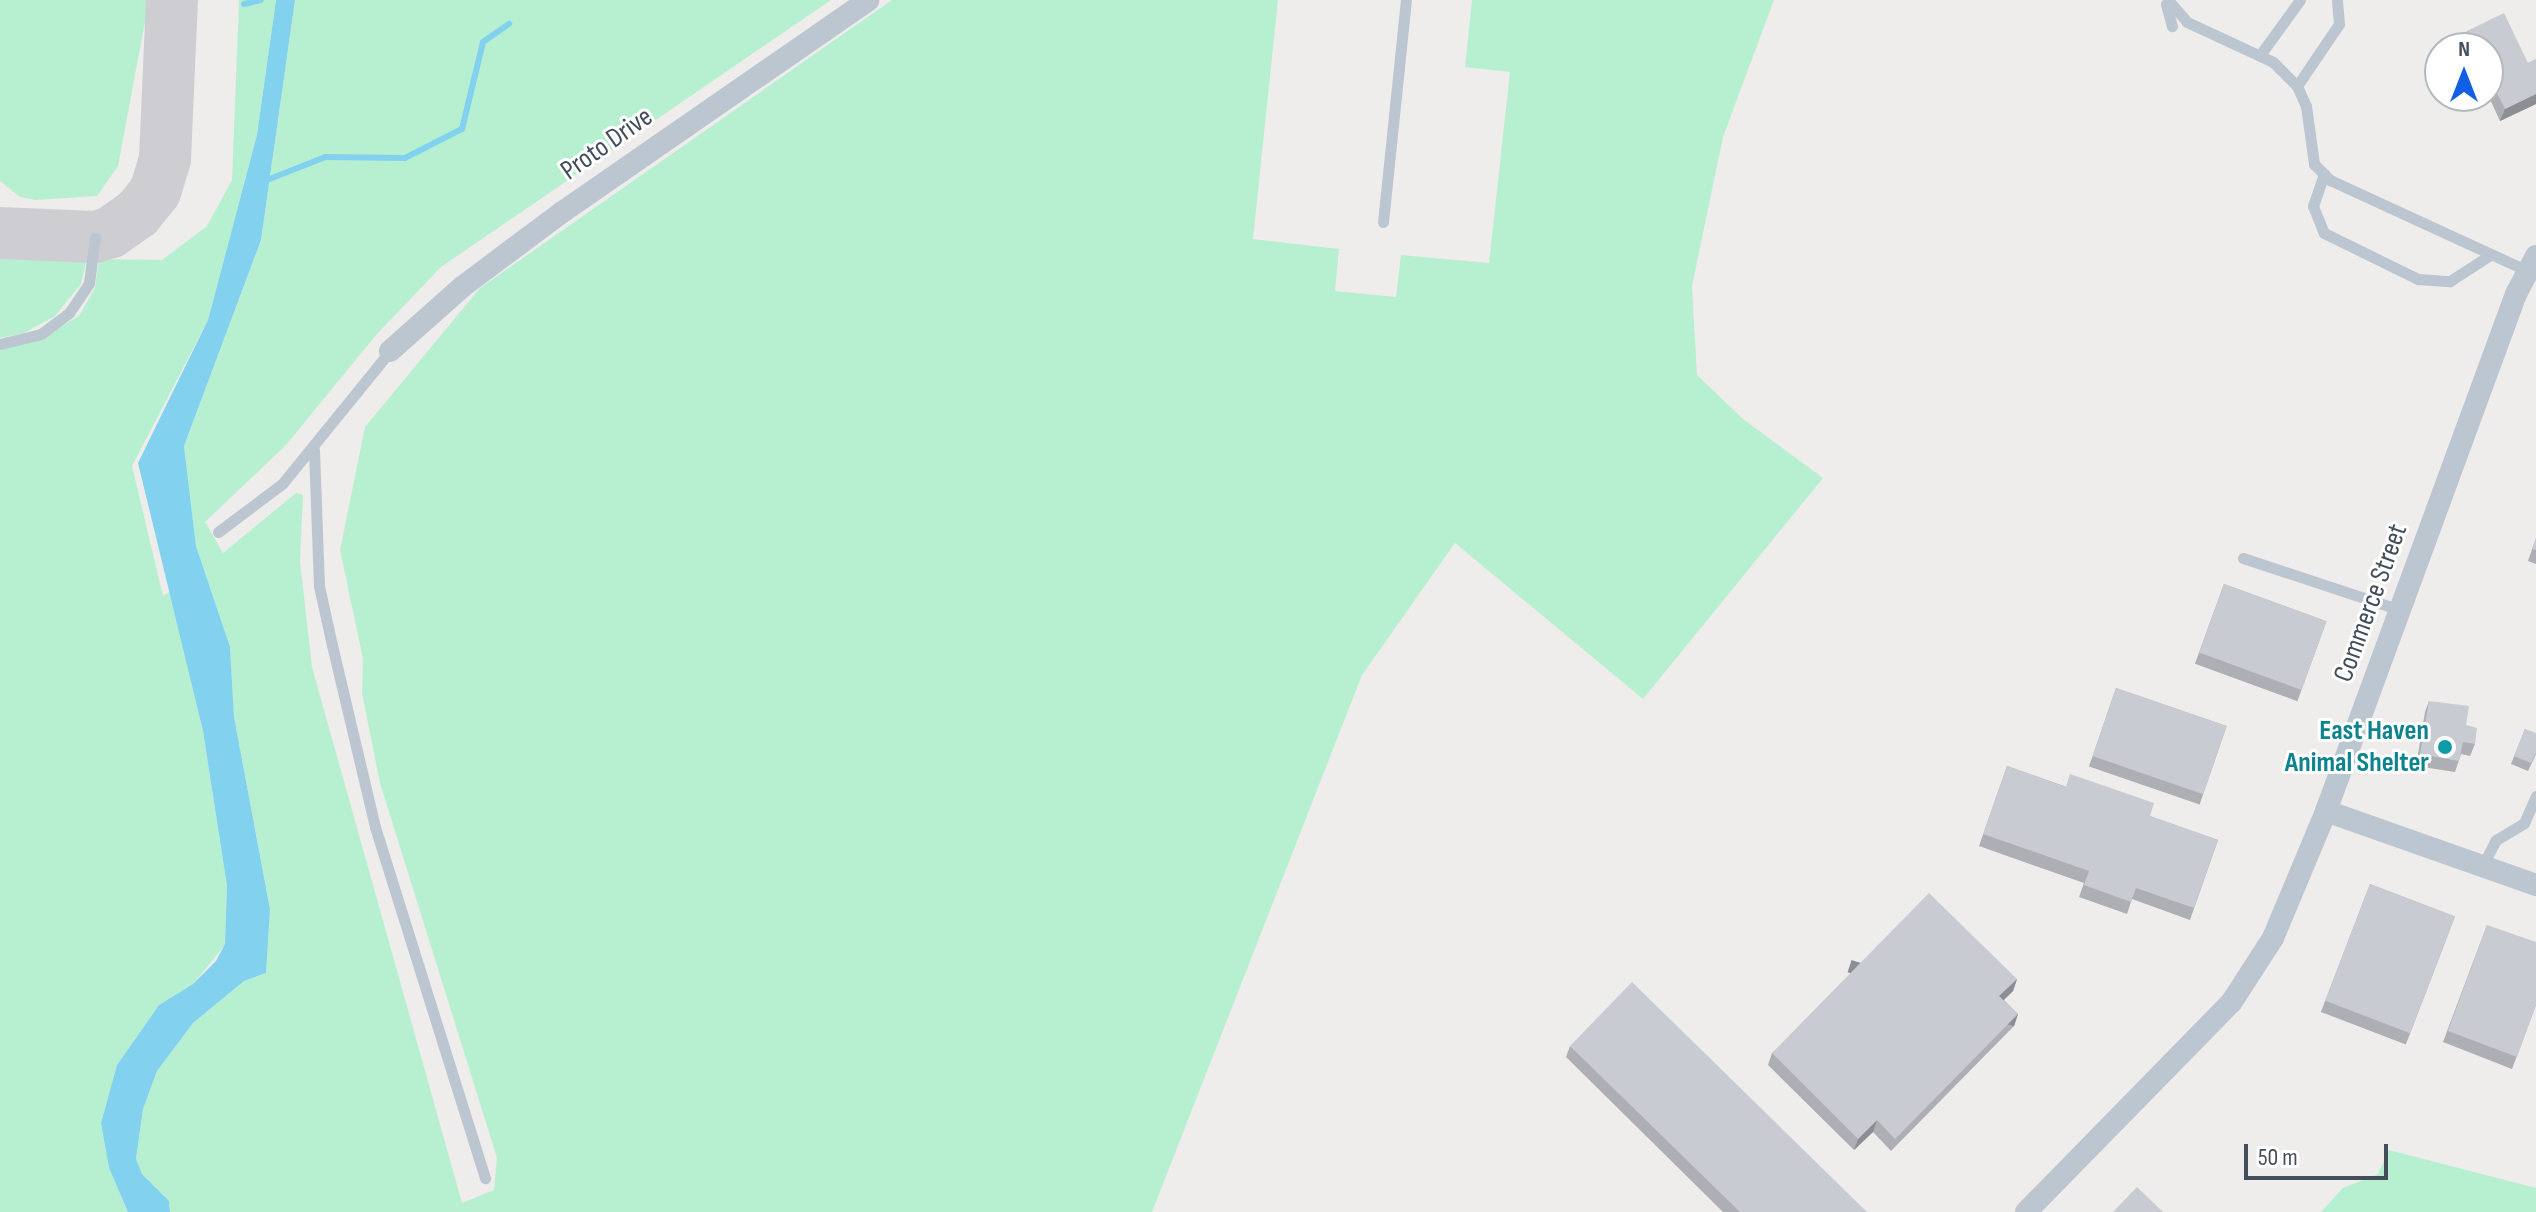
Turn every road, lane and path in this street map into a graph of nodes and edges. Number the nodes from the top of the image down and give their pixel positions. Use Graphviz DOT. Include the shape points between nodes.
graph roads {
  1 [pos="869,0"];
  2 [pos="1406,0"];
  3 [pos="2166,0"];
  4 [pos="2300,0"];
  5 [pos="2337,0"];
  6 [pos="2172,26"];
  7 [pos="2260,55"];
  8 [pos="2297,86"];
  9 [pos="2324,174"];
  10 [pos="1383,222"];
  11 [pos="95,237"];
  12 [pos="2490,255"];
  13 [pos="2532,264"];
  14 [pos="0,344"];
  15 [pos="390,351"];
  16 [pos="314,450"];
  17 [pos="218,532"];
  18 [pos="2243,558"];
  19 [pos="2400,610"];
  20 [pos="2536,796"];
  21 [pos="2326,811"];
  22 [pos="2482,867"];
  23 [pos="2536,885"];
  24 [pos="485,1178"];
  25 [pos="2026,1212"];
  1 -- 15 [label="street, Proto Drive" via="561,213 462,287"];
  2 -- 10 [label="lane"];
  3 -- 6 [label="lane"];
  3 -- 7 [label="lane" via="2187,22"];
  4 -- 7 [label="lane"];
  5 -- 8 [label="lane" via="2339,24"];
  7 -- 8 [label="lane"];
  8 -- 9 [label="lane" via="2306,106 2314,164"];
  9 -- 12 [label="lane"];
  9 -- 12 [label="lane" via="2313,206 2324,233 2418,279 2450,281"];
  11 -- 14 [label="lane" via="89,283 69,313 41,334"];
  12 -- 13 [label="lane"];
  13 -- 19 [label="street, Commerce Street"];
  15 -- 16 [label="lane"];
  16 -- 17 [label="lane" via="252,510"];
  16 -- 24 [label="lane" via="319,586 332,645 375,827"];
  18 -- 19 [label="lane"];
  19 -- 21 [label="street, Commerce Street"];
  20 -- 22 [label="lane" via="2524,823 2496,840"];
  21 -- 22 [label="street"];
  21 -- 25 [label="street, Commerce Street" via="2289,908 2231,1003"];
  22 -- 23 [label="street"];
}
